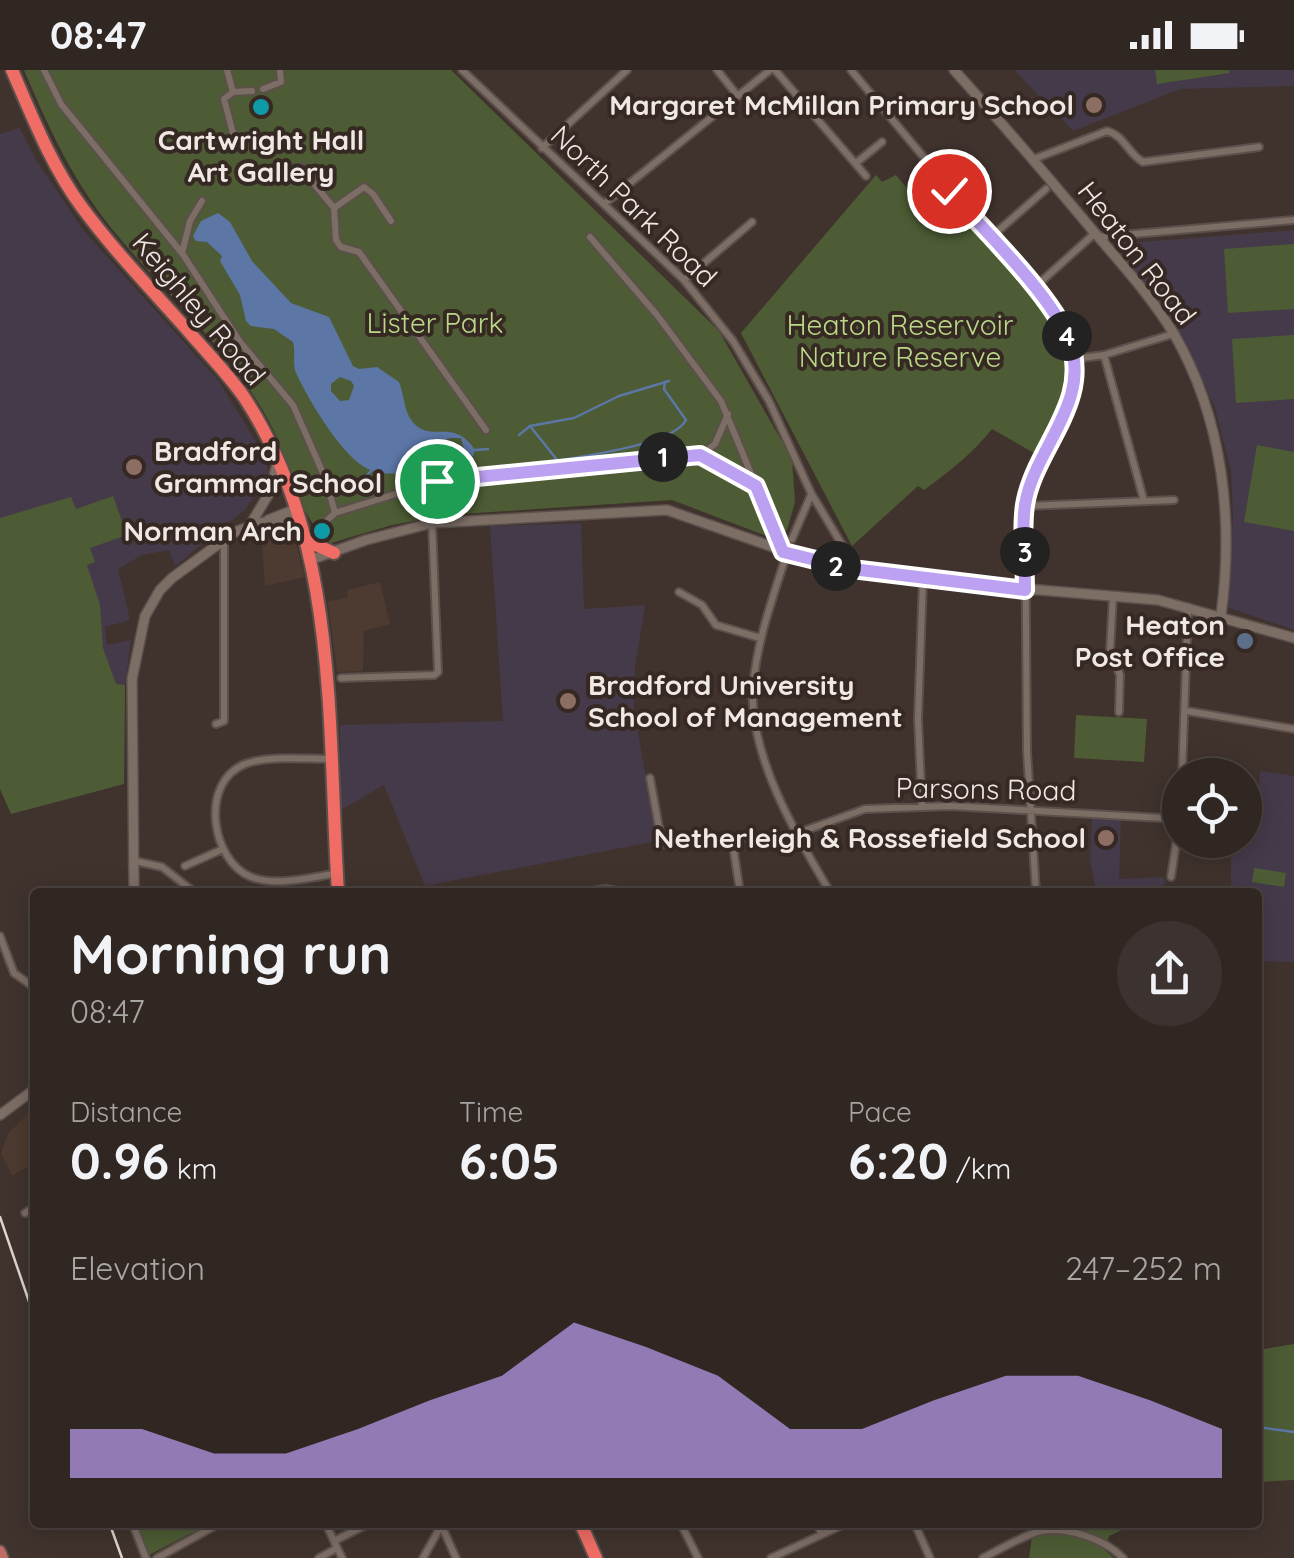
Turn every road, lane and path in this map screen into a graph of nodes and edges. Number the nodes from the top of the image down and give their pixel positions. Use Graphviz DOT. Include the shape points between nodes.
graph roads {
  1 [pos="12,70"];
  2 [pos="44,70"];
  3 [pos="227,70"];
  4 [pos="280,70"];
  5 [pos="462,70"];
  6 [pos="480,70"];
  7 [pos="627,70"];
  8 [pos="716,70"];
  9 [pos="773,70"];
  10 [pos="851,70"];
  11 [pos="954,70"];
  12 [pos="470,77"];
  13 [pos="263,89"];
  14 [pos="252,91"];
  15 [pos="233,92"];
  16 [pos="736,95"];
  17 [pos="234,137"];
  18 [pos="882,142"];
  19 [pos="1259,147"];
  20 [pos="542,148"];
  21 [pos="1034,160"];
  22 [pos="856,163"];
  23 [pos="300,167"];
  24 [pos="866,176"];
  25 [pos="1046,189"];
  26 [pos="202,202"];
  27 [pos="604,204"];
  28 [pos="334,208"];
  29 [pos="1294,220"];
  30 [pos="391,222"];
  31 [pos="752,222"];
  32 [pos="1097,235"];
  33 [pos="590,237"];
  34 [pos="990,238"];
  35 [pos="182,253"];
  36 [pos="684,280"];
  37 [pos="1034,288"];
  38 [pos="1173,334"];
  39 [pos="1104,355"];
  40 [pos="1074,359"];
  41 [pos="728,414"];
  42 [pos="486,430"];
  43 [pos="700,455"];
  44 [pos="278,463"];
  45 [pos="756,486"];
  46 [pos="811,494"];
  47 [pos="1174,500"];
  48 [pos="1144,501"];
  49 [pos="1025,506"];
  50 [pos="298,514"];
  51 [pos="335,514"];
  52 [pos="432,523"];
  53 [pos="250,525"];
  54 [pos="792,539"];
  55 [pos="224,540"];
  56 [pos="306,540"];
  57 [pos="785,552"];
  58 [pos="334,553"];
  59 [pos="310,560"];
  60 [pos="852,569"];
  61 [pos="923,579"];
  62 [pos="1025,590"];
  63 [pos="679,592"];
  64 [pos="1113,595"];
  65 [pos="1188,607"];
  66 [pos="1221,616"];
  67 [pos="760,638"];
  68 [pos="1294,638"];
  69 [pos="340,678"];
  70 [pos="1186,711"];
  71 [pos="1119,712"];
  72 [pos="216,724"];
  73 [pos="1294,729"];
  74 [pos="1183,758"];
  75 [pos="330,759"];
  76 [pos="650,778"];
  77 [pos="922,807"];
  78 [pos="1028,810"];
  79 [pos="1162,817"];
  80 [pos="795,834"];
  81 [pos="732,839"];
  82 [pos="223,849"];
  83 [pos="1174,858"];
  84 [pos="135,861"];
  85 [pos="185,866"];
  86 [pos="337,874"];
  87 [pos="1171,876"];
  88 [pos="134,888"];
  89 [pos="189,888"];
  90 [pos="338,888"];
  91 [pos="739,888"];
  92 [pos="828,888"];
  93 [pos="1036,888"];
  94 [pos="0,936"];
  95 [pos="30,984"];
  96 [pos="30,1094"];
  97 [pos="0,1115"];
  98 [pos="30,1210"];
  99 [pos="26,1212"];
  100 [pos="134,1528"];
  101 [pos="211,1528"];
  102 [pos="328,1528"];
  103 [pos="361,1528"];
  104 [pos="438,1528"];
  105 [pos="442,1528"];
  106 [pos="583,1528"];
  107 [pos="683,1528"];
  108 [pos="819,1528"];
  109 [pos="836,1528"];
  110 [pos="917,1528"];
  111 [pos="821,1535"];
  112 [pos="335,1544"];
  113 [pos="0,1551"];
  114 [pos="3,1558"];
  115 [pos="146,1558"];
  116 [pos="157,1558"];
  117 [pos="318,1558"];
  118 [pos="342,1558"];
  119 [pos="423,1558"];
  120 [pos="456,1558"];
  121 [pos="596,1558"];
  122 [pos="698,1558"];
  123 [pos="771,1558"];
  124 [pos="930,1558"];
  125 [pos="983,1558"];
  126 [pos="1123,1558"];
  1 -- 44 [label="highway, Keighley Road" via="80,206 224,371"];
  2 -- 35 [label="street" via="62,104"];
  3 -- 15 [label="street"];
  4 -- 13 [label="street" via="281,82"];
  5 -- 12 [label="street, North Park Road"];
  6 -- 12 [label="street"];
  7 -- 20 [label="street"];
  8 -- 16 [label="street"];
  9 -- 16 [label="street"];
  9 -- 22 [label="street"];
  10 -- 34 [label="street"];
  11 -- 21 [label="street, Heaton Road"];
  12 -- 20 [label="street, North Park Road"];
  14 -- 15 [label="street"];
  15 -- 17 [label="street" via="224,98"];
  16 -- 27 [label="street"];
  18 -- 22 [label="street"];
  19 -- 21 [label="street" via="1143,162 1107,131"];
  20 -- 27 [label="street, North Park Road"];
  21 -- 32 [label="street, Heaton Road"];
  22 -- 24 [label="street"];
  23 -- 28 [label="street"];
  25 -- 34 [label="street"];
  26 -- 35 [label="street"];
  27 -- 36 [label="street, North Park Road"];
  28 -- 30 [label="street" via="364,187"];
  28 -- 42 [label="street" via="341,248 364,258"];
  29 -- 32 [label="street"];
  31 -- 36 [label="street"];
  32 -- 37 [label="street"];
  32 -- 38 [label="street, Heaton Road"];
  33 -- 41 [label="street" via="658,314"];
  34 -- 37 [label="street"];
  35 -- 51 [label="street" via="240,342 293,405"];
  36 -- 46 [label="street, North Park Road" via="769,401"];
  37 -- 40 [label="street" via="1056,316"];
  38 -- 39 [label="street"];
  38 -- 66 [label="street, Heaton Road" via="1213,429 1224,480"];
  39 -- 40 [label="street"];
  39 -- 48 [label="street"];
  40 -- 49 [label="street" via="1073,394"];
  41 -- 43 [label="street" via="715,444"];
  41 -- 45 [label="street"];
  43 -- 45 [label="street"];
  43 -- 51 [label="street" via="437,481"];
  44 -- 50 [label="highway, Keighley Road"];
  44 -- 53 [label="street"];
  45 -- 57 [label="street"];
  46 -- 54 [label="street"];
  46 -- 60 [label="street, North Park Road"];
  47 -- 48 [label="street"];
  48 -- 49 [label="street"];
  49 -- 62 [label="street"];
  50 -- 53 [label="street"];
  50 -- 56 [label="highway, Keighley Road"];
  51 -- 56 [label="street"];
  52 -- 57 [label="street" via="666,510"];
  52 -- 58 [label="street"];
  52 -- 69 [label="street" via="438,672"];
  53 -- 55 [label="street"];
  55 -- 72 [label="street" via="224,720"];
  55 -- 84 [label="street" via="160,590 144,616 132,706"];
  56 -- 58 [label="highway"];
  56 -- 59 [label="highway, Keighley Road"];
  57 -- 60 [label="street"];
  57 -- 67 [label="street"];
  58 -- 59 [label="street"];
  59 -- 75 [label="highway, Keighley Road" via="324,631"];
  60 -- 61 [label="street"];
  61 -- 62 [label="street"];
  61 -- 77 [label="street"];
  62 -- 64 [label="street"];
  62 -- 78 [label="street"];
  63 -- 67 [label="street" via="702,605 716,625"];
  64 -- 65 [label="street"];
  64 -- 71 [label="street" via="1110,651 1120,675"];
  65 -- 66 [label="street"];
  65 -- 70 [label="street"];
  66 -- 68 [label="street"];
  67 -- 80 [label="street" via="755,725"];
  70 -- 73 [label="street"];
  70 -- 74 [label="street"];
  75 -- 82 [label="street" via="256,761 233,771 216,797"];
  75 -- 86 [label="highway, Keighley Road"];
  76 -- 81 [label="street, Parsons Road" via="662,844"];
  77 -- 78 [label="street, Parsons Road"];
  77 -- 80 [label="street, Parsons Road" via="865,809"];
  78 -- 79 [label="street, Parsons Road"];
  78 -- 93 [label="street"];
  80 -- 81 [label="street, Parsons Road"];
  80 -- 92 [label="street"];
  81 -- 91 [label="street"];
  82 -- 85 [label="street"];
  82 -- 86 [label="street" via="236,868 256,878"];
  83 -- 87 [label="street"];
  84 -- 88 [label="street"];
  84 -- 89 [label="street" via="162,867"];
  86 -- 90 [label="highway, Keighley Road"];
  94 -- 95 [label="street" via="14,973"];
  96 -- 97 [label="street"];
  98 -- 99 [label="street"];
  100 -- 115 [label="street"];
  101 -- 116 [label="street"];
  102 -- 112 [label="street"];
  103 -- 112 [label="street"];
  104 -- 119 [label="street"];
  105 -- 120 [label="street"];
  106 -- 121 [label="highway"];
  107 -- 122 [label="street"];
  108 -- 111 [label="street"];
  109 -- 111 [label="street"];
  110 -- 124 [label="street"];
  111 -- 123 [label="street"];
  112 -- 117 [label="street"];
  112 -- 118 [label="street"];
  113 -- 114 [label="main road"];
  125 -- 126 [label="street" via="1041,1531 1111,1545"];
}
